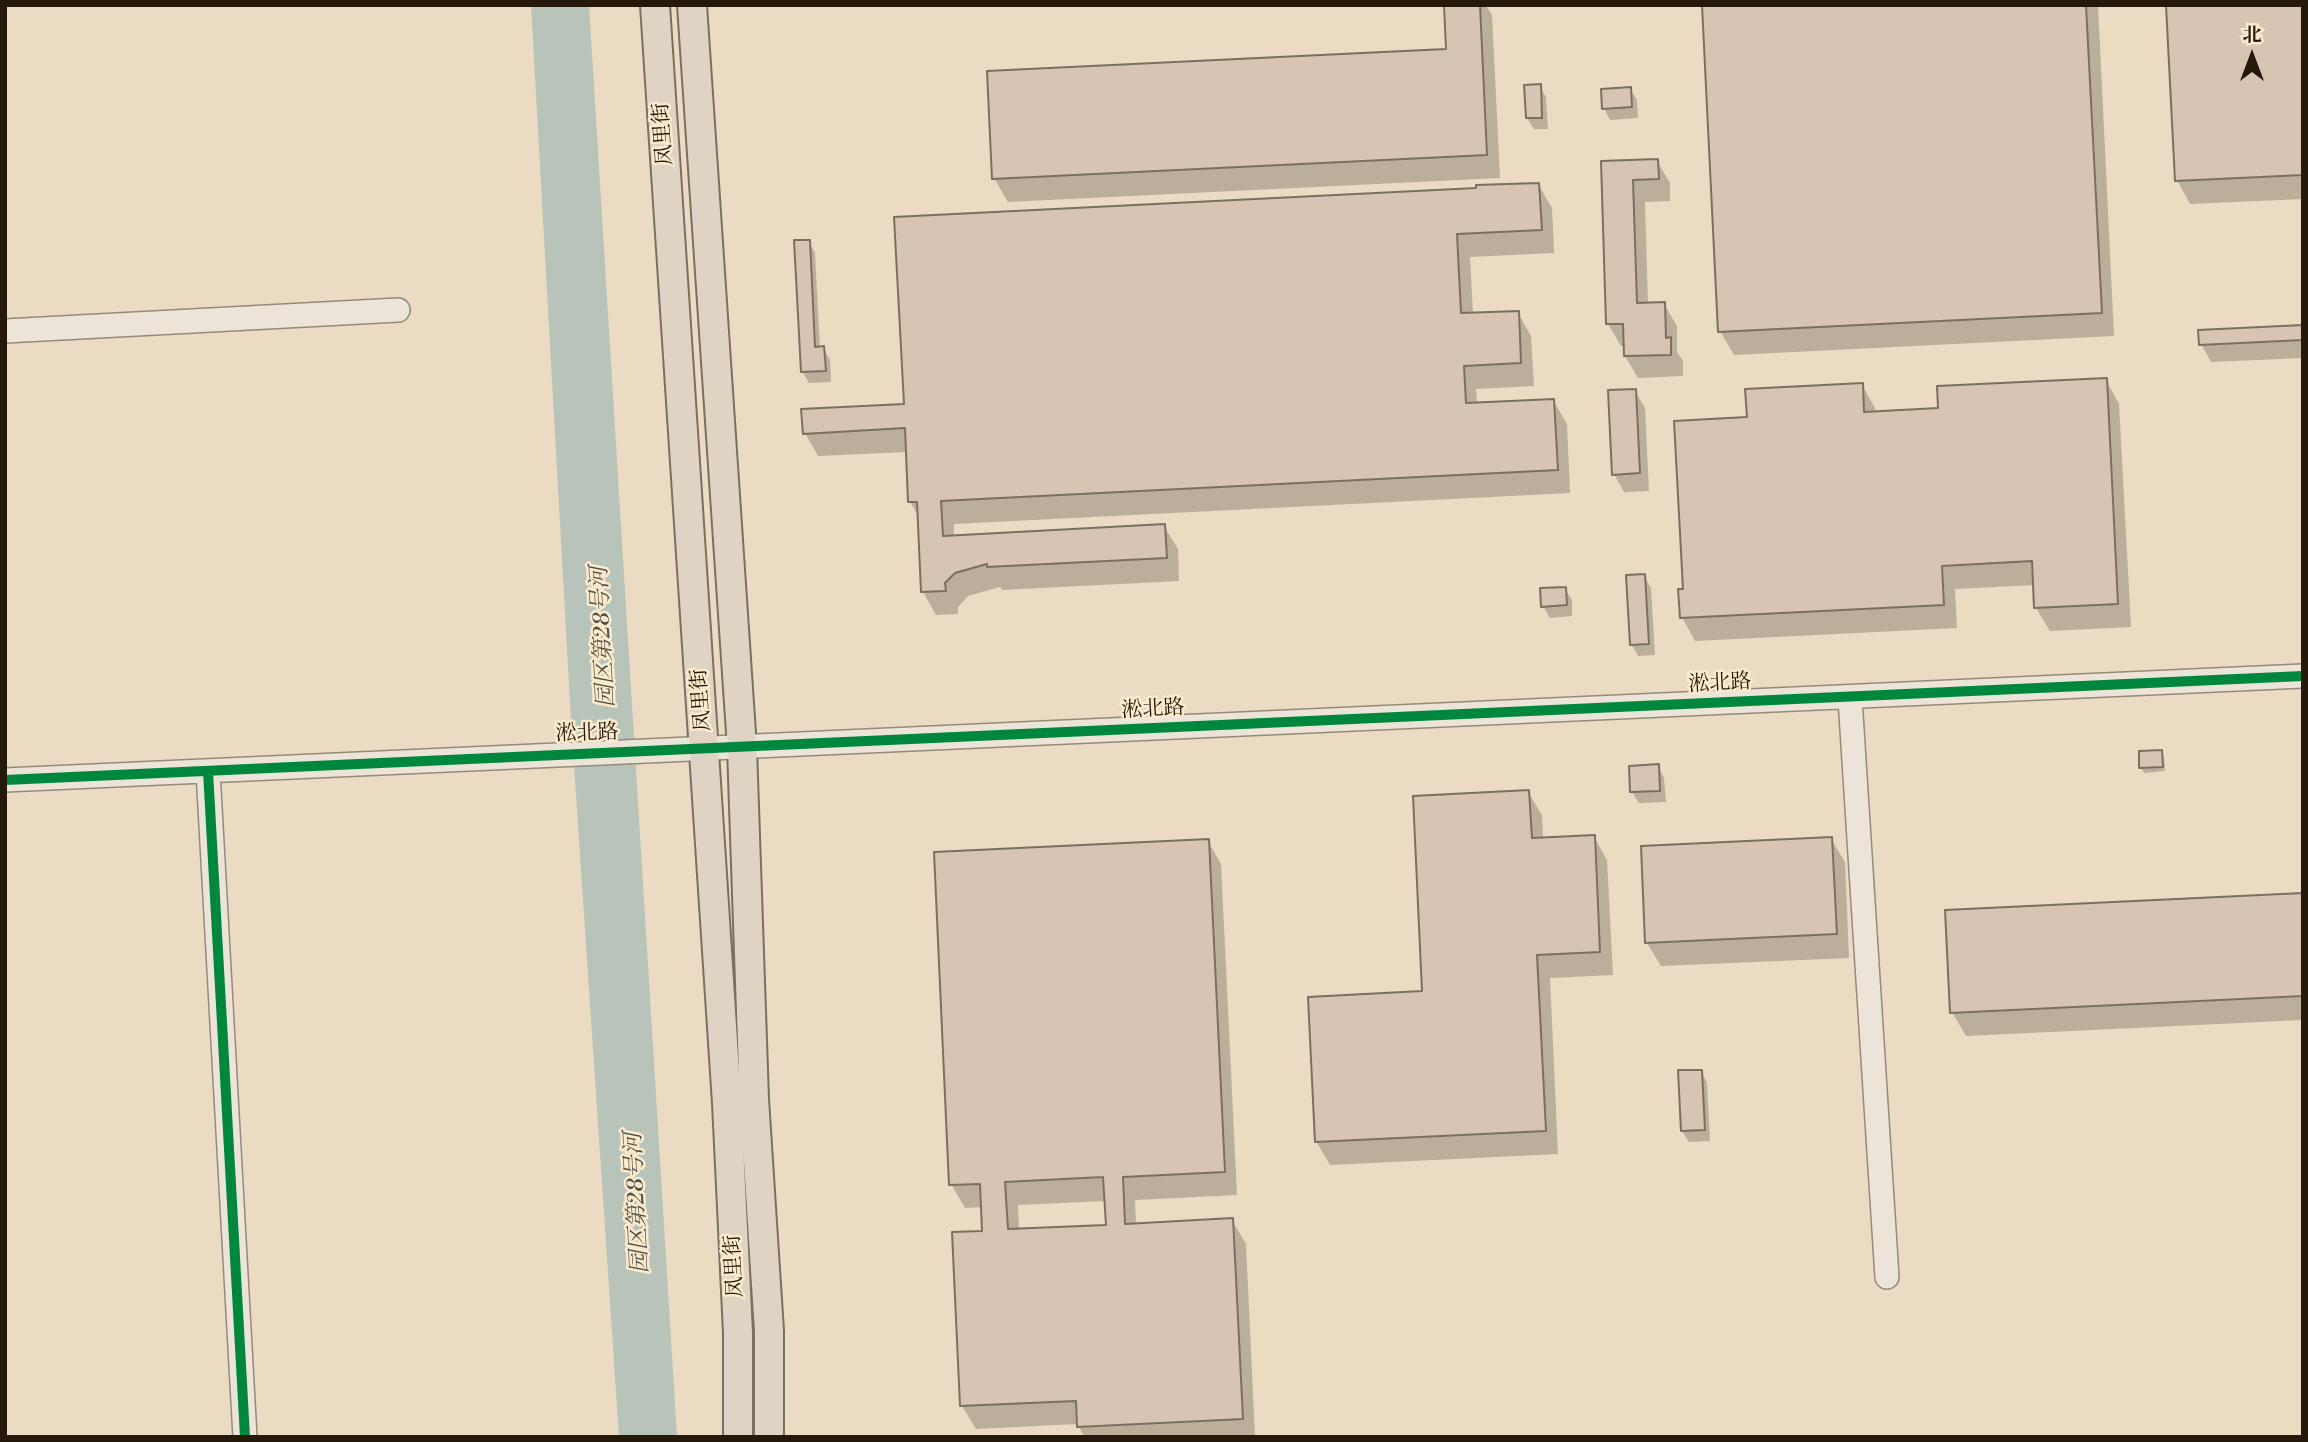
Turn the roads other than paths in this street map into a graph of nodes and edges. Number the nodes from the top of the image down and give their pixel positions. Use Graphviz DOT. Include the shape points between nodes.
graph roads {
  1 [pos="655,5"];
  2 [pos="692,5"];
  3 [pos="398,310"];
  4 [pos="5,331"];
  5 [pos="2303,676"];
  6 [pos="1850,698"];
  7 [pos="742,748"];
  8 [pos="705,750"];
  9 [pos="208,771"];
  10 [pos="5,780"];
  11 [pos="1887,1277"];
  12 [pos="245,1437"];
  13 [pos="737,1437"];
  14 [pos="769,1437"];
  1 -- 8 [label="main road, 凤里街"];
  2 -- 7 [label="main road, 凤里街"];
  3 -- 4 [label="street"];
  5 -- 6 [label="street, 淞北路"];
  6 -- 7 [label="street, 淞北路"];
  6 -- 11 [label="street"];
  7 -- 8 [label="street, 淞北路"];
  7 -- 14 [label="main road, 凤里街" via="754,1099 769,1331"];
  8 -- 9 [label="street, 淞北路"];
  8 -- 13 [label="main road, 凤里街" via="728,1116"];
  9 -- 10 [label="street, 淞北路"];
  9 -- 12 [label="street"];
}
